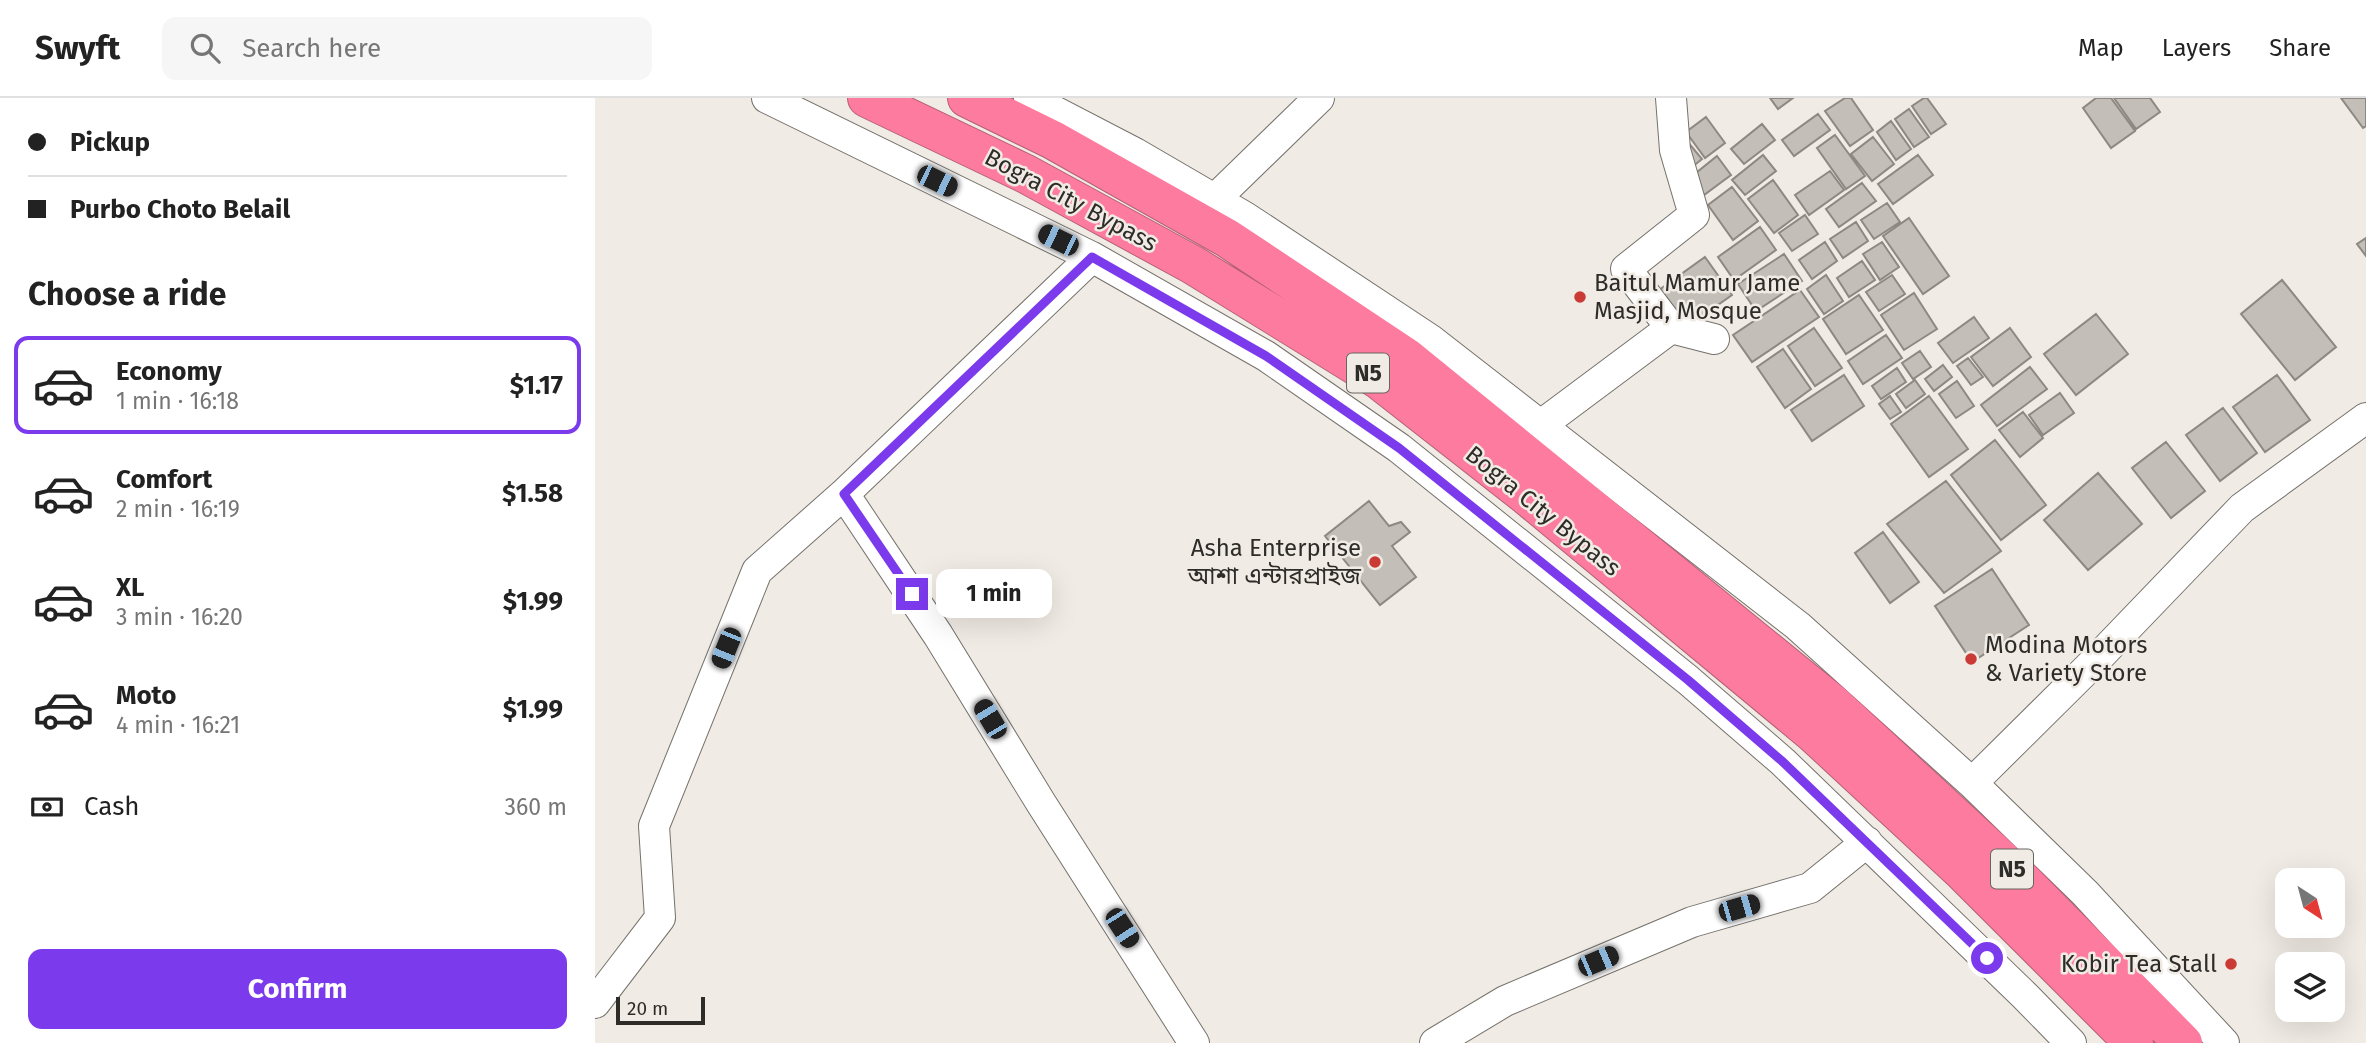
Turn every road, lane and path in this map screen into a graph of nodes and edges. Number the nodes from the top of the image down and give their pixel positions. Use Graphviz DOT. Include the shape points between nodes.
graph roads {
  1 [pos="767,98"];
  2 [pos="867,98"];
  3 [pos="967,98"];
  4 [pos="1029,98"];
  5 [pos="1319,98"];
  6 [pos="1671,98"];
  7 [pos="1215,200"];
  8 [pos="1092,257"];
  9 [pos="1671,328"];
  10 [pos="1714,339"];
  11 [pos="2366,418"];
  12 [pos="1541,425"];
  13 [pos="844,494"];
  14 [pos="1823,718"];
  15 [pos="1972,783"];
  16 [pos="1867,842"];
  17 [pos="595,1003"];
  18 [pos="1194,1043"];
  19 [pos="1435,1043"];
  20 [pos="2071,1043"];
  21 [pos="2134,1043"];
  22 [pos="2183,1043"];
  23 [pos="2224,1043"];
  1 -- 8 [label="street"];
  2 -- 14 [label="highway, Bogra City Bypass / N5" via="1026,174 1193,265 1379,380"];
  3 -- 14 [label="highway, Bogra City Bypass / N5" via="1053,140 1227,238 1406,357"];
  4 -- 7 [label="street"];
  5 -- 7 [label="street"];
  6 -- 9 [label="street" via="1675,150 1694,215 1626,270"];
  7 -- 12 [label="street" via="1431,340"];
  8 -- 13 [label="street"];
  8 -- 16 [label="street" via="1266,356 1399,448 1688,680"];
  9 -- 10 [label="street"];
  9 -- 12 [label="street"];
  11 -- 15 [label="street" via="2242,508"];
  12 -- 15 [label="street" via="1798,626"];
  13 -- 17 [label="street" via="757,571 654,826 660,918"];
  13 -- 18 [label="street"];
  14 -- 21 [label="highway, Bogra City Bypass / N5" via="1962,871"];
  14 -- 22 [label="highway, Bogra City Bypass / N5" via="2003,861"];
  15 -- 23 [label="street" via="2085,893"];
  16 -- 19 [label="street" via="1810,888 1692,922 1505,1001"];
  16 -- 20 [label="street"];
}
